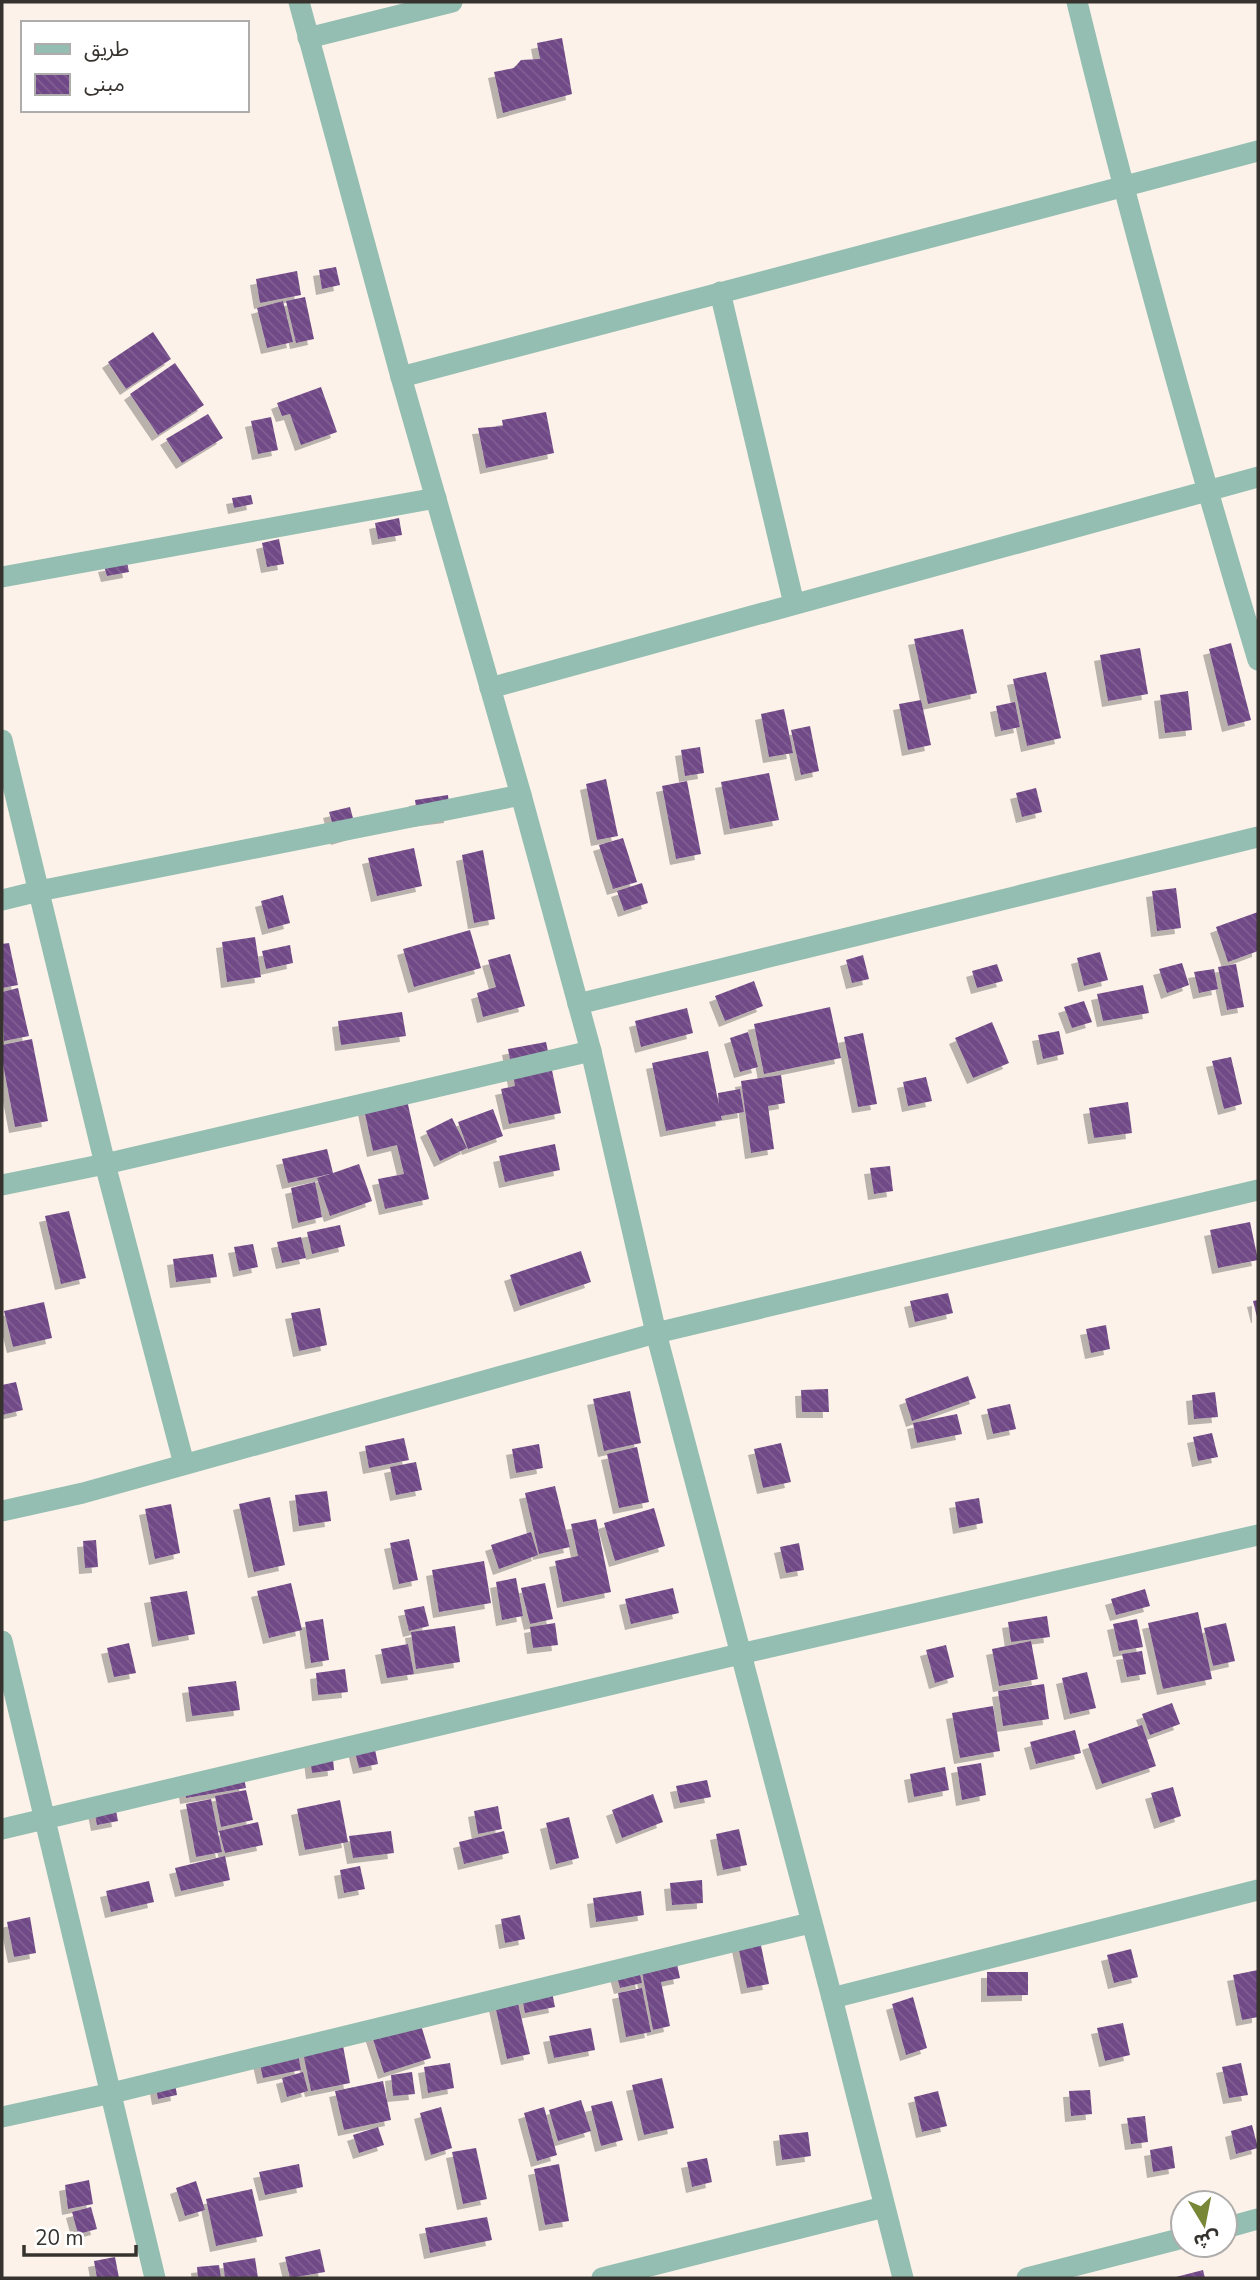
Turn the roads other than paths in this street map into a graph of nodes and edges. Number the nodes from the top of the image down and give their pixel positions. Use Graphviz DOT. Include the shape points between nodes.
graph roads {
  1 [pos="299,2"];
  2 [pos="452,2"];
  3 [pos="1077,2"];
  4 [pos="308,38"];
  5 [pos="1258,151"];
  6 [pos="1122,186"];
  7 [pos="720,292"];
  8 [pos="401,377"];
  9 [pos="1258,477"];
  10 [pos="1206,490"];
  11 [pos="436,498"];
  12 [pos="2,577"];
  13 [pos="794,604"];
  14 [pos="1258,660"];
  15 [pos="490,688"];
  16 [pos="2,740"];
  17 [pos="522,795"];
  18 [pos="1258,837"];
  19 [pos="39,891"];
  20 [pos="2,900"];
  21 [pos="578,1004"];
  22 [pos="591,1051"];
  23 [pos="105,1164"];
  24 [pos="2,1185"];
  25 [pos="1258,1190"];
  26 [pos="656,1333"];
  27 [pos="184,1464"];
  28 [pos="2,1511"];
  29 [pos="1258,1535"];
  30 [pos="2,1641"];
  31 [pos="740,1654"];
  32 [pos="45,1819"];
  33 [pos="2,1829"];
  34 [pos="1258,1890"];
  35 [pos="810,1923"];
  36 [pos="832,1998"];
  37 [pos="112,2093"];
  38 [pos="2,2117"];
  39 [pos="884,2207"];
  40 [pos="1258,2219"];
  41 [pos="1239,2224"];
  42 [pos="1169,2242"];
  43 [pos="156,2278"];
  44 [pos="602,2278"];
  45 [pos="902,2278"];
  46 [pos="1027,2278"];
  1 -- 4 [label="street"];
  2 -- 4 [label="street"];
  3 -- 6 [label="street"];
  4 -- 8 [label="street"];
  5 -- 6 [label="street"];
  6 -- 7 [label="street"];
  6 -- 10 [label="street"];
  7 -- 8 [label="street"];
  7 -- 13 [label="street"];
  8 -- 11 [label="street"];
  9 -- 10 [label="street"];
  10 -- 13 [label="street"];
  10 -- 14 [label="street"];
  11 -- 12 [label="street"];
  11 -- 15 [label="street"];
  13 -- 15 [label="street"];
  15 -- 17 [label="street"];
  16 -- 19 [label="street"];
  17 -- 19 [label="street"];
  17 -- 21 [label="street"];
  18 -- 21 [label="street"];
  19 -- 20 [label="street"];
  19 -- 23 [label="street"];
  21 -- 22 [label="street"];
  22 -- 23 [label="street"];
  22 -- 26 [label="street"];
  23 -- 24 [label="street"];
  23 -- 27 [label="street"];
  25 -- 26 [label="street"];
  26 -- 27 [label="street"];
  26 -- 31 [label="street"];
  27 -- 28 [label="street"];
  29 -- 31 [label="street"];
  30 -- 32 [label="street"];
  31 -- 32 [label="street"];
  31 -- 35 [label="street"];
  32 -- 33 [label="street"];
  32 -- 37 [label="street"];
  34 -- 36 [label="street"];
  35 -- 36 [label="street"];
  35 -- 37 [label="street"];
  36 -- 39 [label="street"];
  37 -- 38 [label="street"];
  37 -- 43 [label="street"];
  39 -- 44 [label="street"];
  39 -- 45 [label="street"];
  40 -- 41 [label="street"];
  42 -- 46 [label="street"];
}
